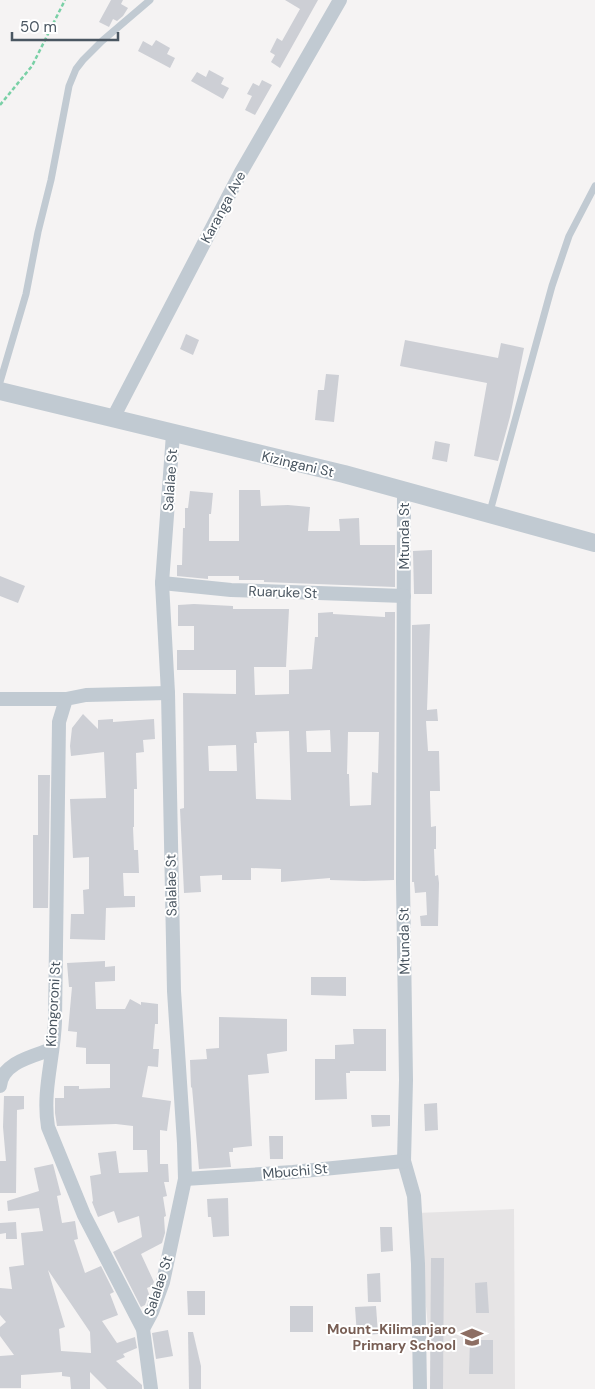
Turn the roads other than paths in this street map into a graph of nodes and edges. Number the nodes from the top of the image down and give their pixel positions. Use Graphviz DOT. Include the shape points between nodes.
graph roads {
  1 [pos="150,0"];
  2 [pos="340,0"];
  3 [pos="595,186"];
  4 [pos="0,382"];
  5 [pos="0,392"];
  6 [pos="112,418"];
  7 [pos="173,434"];
  8 [pos="404,491"];
  9 [pos="489,515"];
  10 [pos="595,543"];
  11 [pos="162,583"];
  12 [pos="404,596"];
  13 [pos="168,693"];
  14 [pos="66,699"];
  15 [pos="0,700"];
  16 [pos="52,1049"];
  17 [pos="0,1086"];
  18 [pos="404,1161"];
  19 [pos="185,1179"];
  20 [pos="143,1330"];
  21 [pos="151,1389"];
  22 [pos="420,1389"];
  1 -- 4 [label="lane" via="83,60 69,86 26,294"];
  2 -- 6 [label="street, Karanga Ave" via="241,172"];
  3 -- 9 [label="lane" via="569,236 552,286"];
  5 -- 6 [label="street, Kizingani St"];
  6 -- 7 [label="street, Kizingani St"];
  7 -- 8 [label="street, Kizingani St"];
  7 -- 11 [label="street, Salalae St"];
  8 -- 9 [label="street, Kizingani St"];
  8 -- 12 [label="street, Mtunda St"];
  9 -- 10 [label="street, Kizingani St"];
  11 -- 12 [label="street, Ruaruke St" via="240,591"];
  11 -- 13 [label="street, Salalae St"];
  12 -- 18 [label="street, Mtunda St"];
  13 -- 14 [label="street" via="86,695"];
  13 -- 19 [label="street, Salalae St" via="174,991"];
  14 -- 15 [label="street"];
  14 -- 16 [label="street, Kiongoroni St" via="60,722"];
  16 -- 17 [label="street" via="14,1064 6,1071"];
  16 -- 20 [label="street, Kiongoroni St" via="45,1097 48,1126 84,1215"];
  18 -- 19 [label="street, Mbuchi St"];
  18 -- 22 [label="street, Mtunda St" via="414,1196"];
  19 -- 20 [label="street, Salalae St" via="163,1282"];
  20 -- 21 [label="street, Kiongoroni St"];
}
